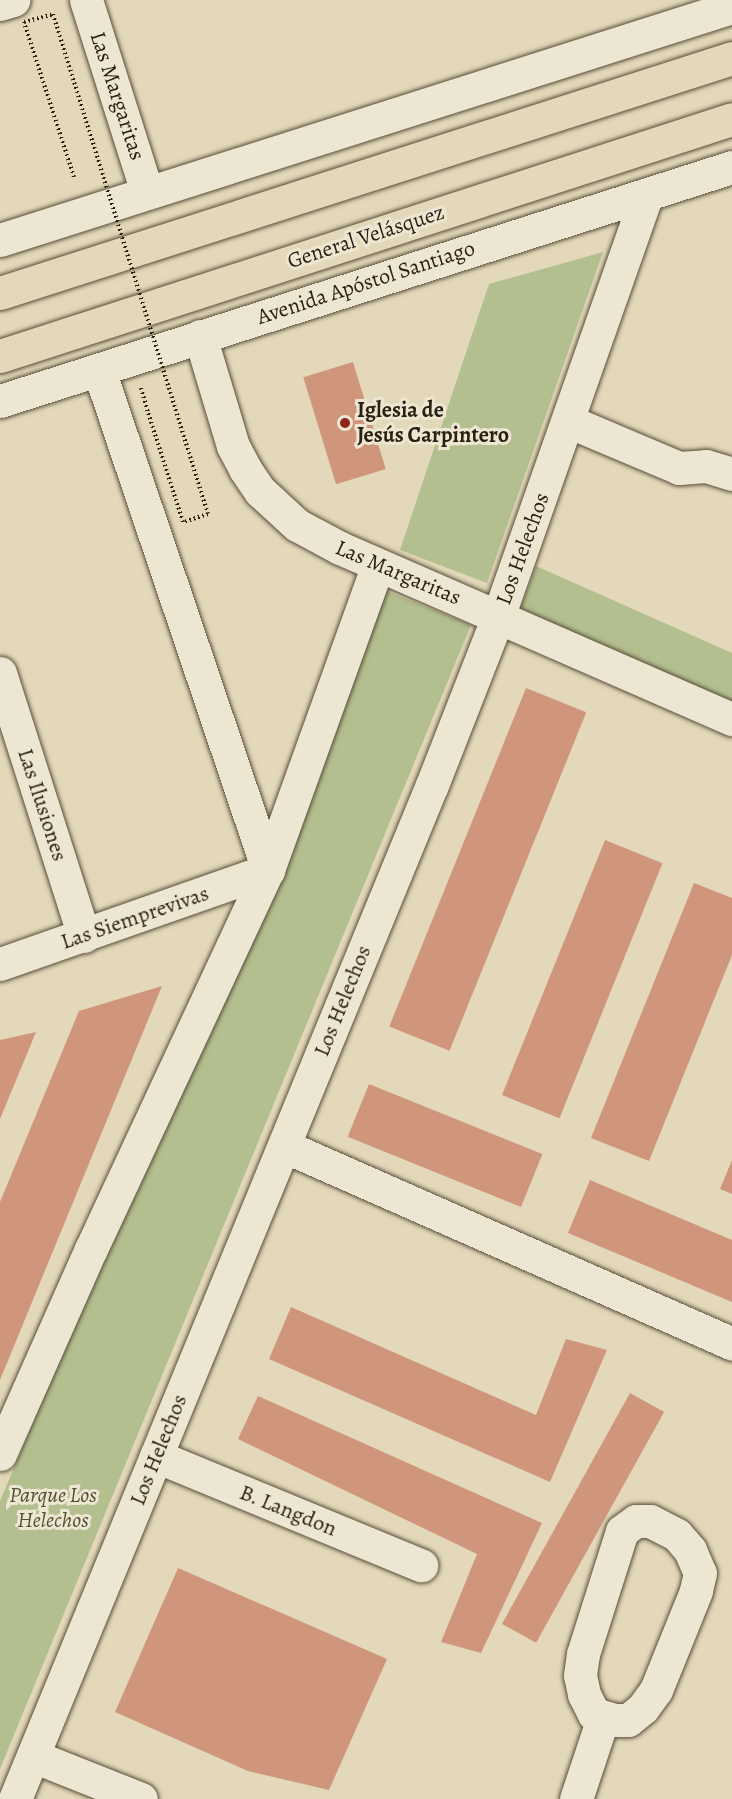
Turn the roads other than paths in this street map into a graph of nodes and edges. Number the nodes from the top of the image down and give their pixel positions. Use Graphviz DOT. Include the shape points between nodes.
graph roads {
  1 [pos="13,0"];
  2 [pos="86,0"];
  3 [pos="0,4"];
  4 [pos="732,7"];
  5 [pos="732,58"];
  6 [pos="732,119"];
  7 [pos="732,167"];
  8 [pos="147,192"];
  9 [pos="647,194"];
  10 [pos="0,240"];
  11 [pos="33,283"];
  12 [pos="0,288"];
  13 [pos="0,294"];
  14 [pos="200,336"];
  15 [pos="0,356"];
  16 [pos="99,370"];
  17 [pos="0,401"];
  18 [pos="568,421"];
  19 [pos="732,474"];
  20 [pos="378,565"];
  21 [pos="498,617"];
  22 [pos="0,673"];
  23 [pos="732,719"];
  24 [pos="268,870"];
  25 [pos="84,936"];
  26 [pos="0,964"];
  27 [pos="284,1146"];
  28 [pos="732,1344"];
  29 [pos="0,1454"];
  30 [pos="156,1456"];
  31 [pos="421,1565"];
  32 [pos="603,1718"];
  33 [pos="33,1756"];
  34 [pos="15,1799"];
  35 [pos="141,1799"];
  36 [pos="576,1799"];
  1 -- 3 [label="street"];
  2 -- 8 [label="street, Las Margaritas"];
  4 -- 8 [label="street"];
  5 -- 11 [label="highway"];
  6 -- 15 [label="highway, General Velásquez"];
  7 -- 9 [label="street, Avenida Apóstol Santiago"];
  8 -- 10 [label="street"];
  9 -- 14 [label="street, Avenida Apóstol Santiago"];
  9 -- 18 [label="street, Los Helechos"];
  11 -- 12 [label="highway"];
  11 -- 13 [label="highway"];
  14 -- 16 [label="street, Avenida Apóstol Santiago"];
  14 -- 20 [label="street, Las Margaritas" via="233,446 260,491 303,529"];
  16 -- 17 [label="street, Avenida Apóstol Santiago"];
  16 -- 24 [label="street"];
  18 -- 19 [label="street" via="679,468 705,466"];
  18 -- 21 [label="street, Los Helechos"];
  20 -- 21 [label="street, Las Margaritas"];
  20 -- 24 [label="street"];
  21 -- 23 [label="street, Las Margaritas"];
  21 -- 27 [label="street, Los Helechos"];
  22 -- 25 [label="street, Las Ilusiones"];
  24 -- 25 [label="street, Las Siemprevivas"];
  24 -- 29 [label="street"];
  25 -- 26 [label="street, Las Siemprevivas"];
  27 -- 28 [label="street"];
  27 -- 30 [label="street, Los Helechos"];
  30 -- 31 [label="street, B. Langdon"];
  30 -- 33 [label="street, Los Helechos"];
  32 -- 32 [label="street" via="594,1714 584,1694 580,1675 583,1654 622,1531 636,1521 650,1521 677,1536 690,1550 699,1573 696,1591 656,1690 643,1708 628,1720"];
  32 -- 36 [label="street"];
  33 -- 34 [label="street, Los Helechos"];
  33 -- 35 [label="street"];
}
